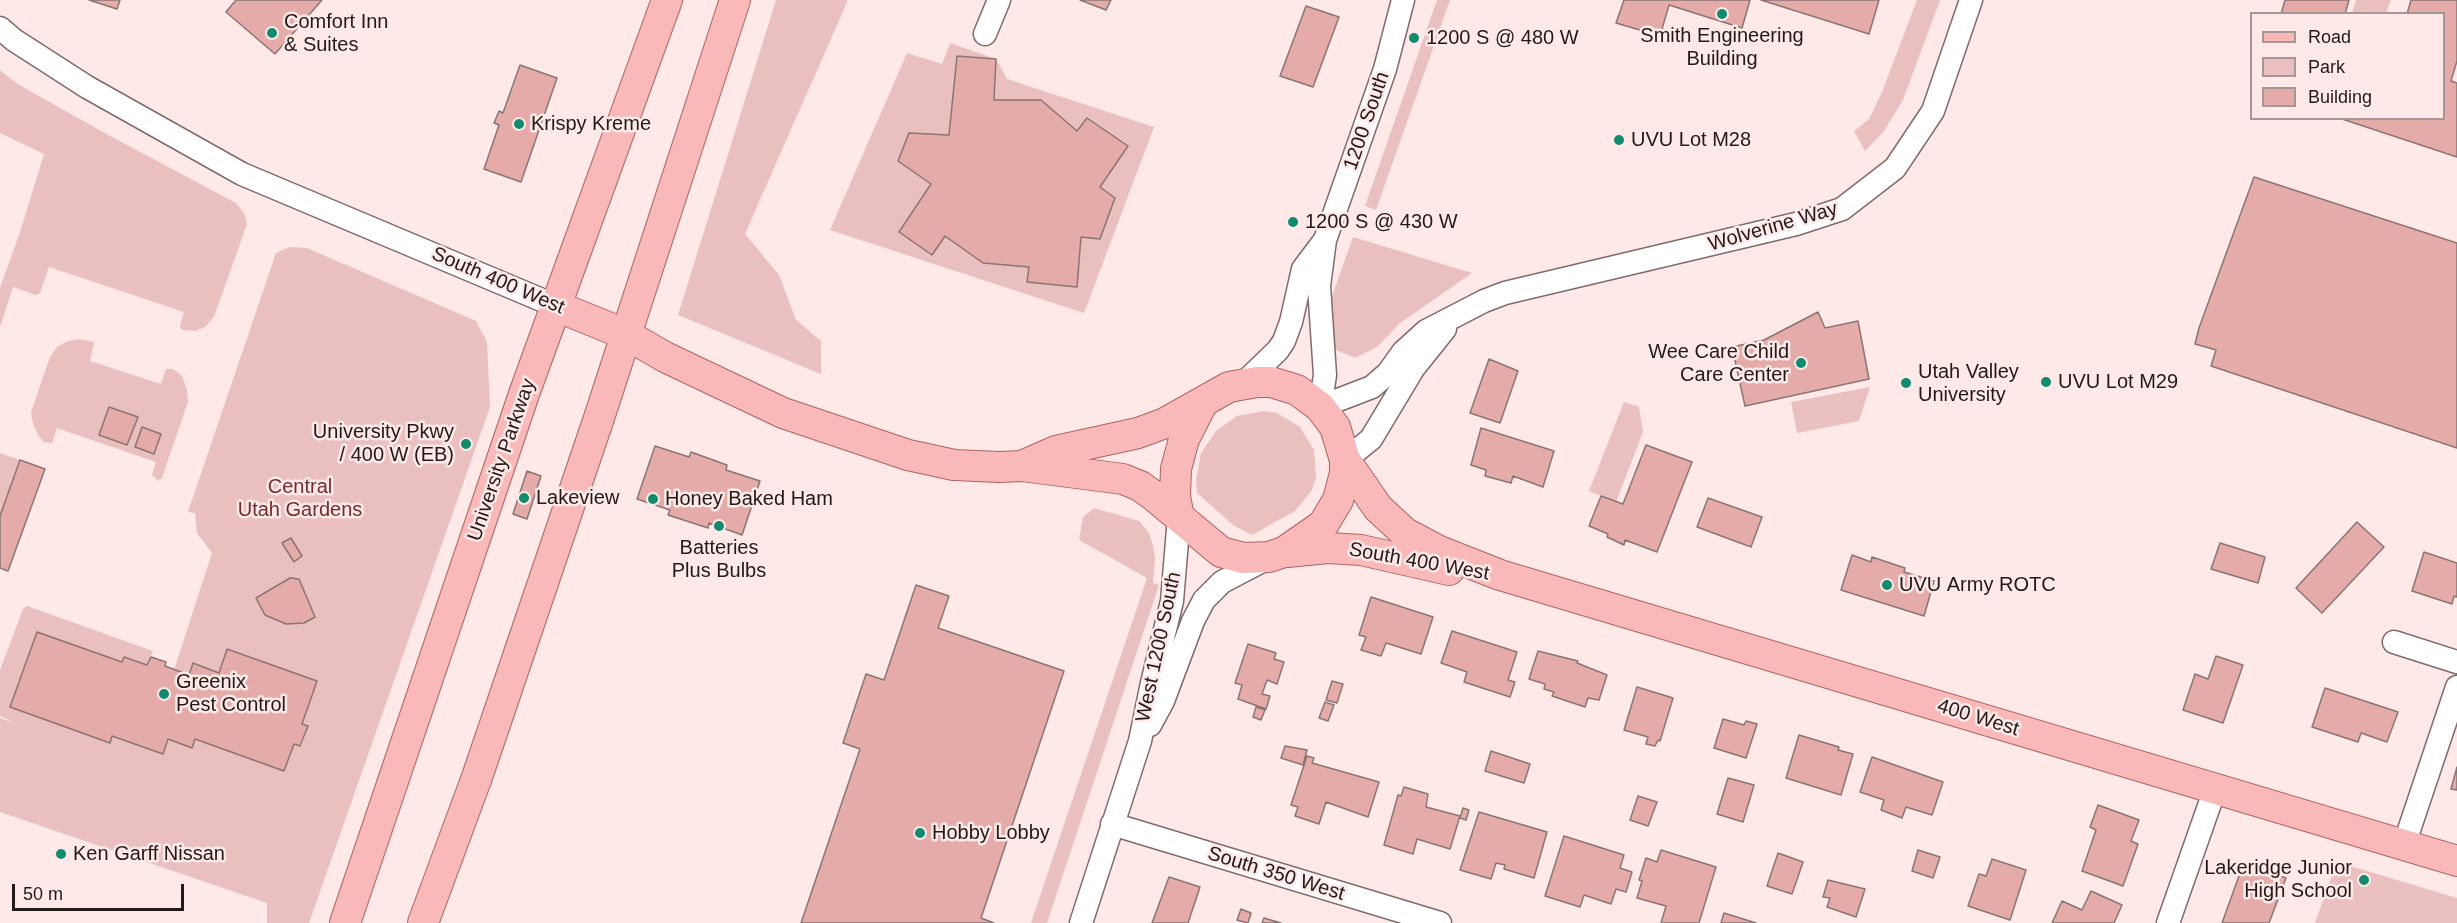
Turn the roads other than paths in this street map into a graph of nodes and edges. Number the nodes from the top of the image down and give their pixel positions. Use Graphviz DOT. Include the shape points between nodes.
graph roads {
  1 [pos="667,0"];
  2 [pos="735,0"];
  3 [pos="999,0"];
  4 [pos="1403,0"];
  5 [pos="1971,0"];
  6 [pos="0,28"];
  7 [pos="985,34"];
  8 [pos="1325,240"];
  9 [pos="556,306"];
  10 [pos="1461,313"];
  11 [pos="627,335"];
  12 [pos="1244,383"];
  13 [pos="1203,402"];
  14 [pos="1320,407"];
  15 [pos="1345,460"];
  16 [pos="1022,466"];
  17 [pos="1179,517"];
  18 [pos="1276,555"];
  19 [pos="1500,575"];
  20 [pos="2394,642"];
  21 [pos="2457,662"];
  22 [pos="2457,687"];
  23 [pos="1140,741"];
  24 [pos="2215,789"];
  25 [pos="1112,824"];
  26 [pos="2404,845"];
  27 [pos="2457,861"];
  28 [pos="345,923"];
  29 [pos="423,923"];
  30 [pos="1081,923"];
  31 [pos="1440,923"];
  32 [pos="2168,923"];
  1 -- 9 [label="main road, University Parkway"];
  2 -- 11 [label="main road"];
  3 -- 7 [label="street"];
  4 -- 8 [label="street, 1200 South" via="1385,69"];
  5 -- 10 [label="street, Wolverine Way" via="1933,111 1895,168 1842,209 1785,227 1505,293"];
  6 -- 9 [label="street, South 400 West" via="87,87 242,174"];
  8 -- 12 [label="street, 1200 South" via="1303,269 1284,341"];
  8 -- 14 [label="street, 1200 South" via="1319,286 1325,368"];
  9 -- 11 [label="main road, South 400 West"];
  9 -- 28 [label="main road, University Parkway"];
  10 -- 14 [label="street, Wolverine Way" via="1414,341 1371,387"];
  10 -- 15 [label="street, Wolverine Way" via="1413,369 1371,439"];
  11 -- 16 [label="main road, South 400 West" via="783,413 908,455 965,466"];
  11 -- 29 [label="main road" via="477,777"];
  12 -- 13 [label="main road"];
  12 -- 14 [label="main road" via="1284,385 1310,397"];
  13 -- 16 [label="main road, South 400 West" via="1138,433 1056,452"];
  13 -- 17 [label="main road" via="1184,440 1176,470"];
  14 -- 15 [label="main road" via="1335,427"];
  15 -- 18 [label="main road" via="1342,487 1323,525"];
  15 -- 19 [label="main road, South 400 West" via="1378,508 1405,533"];
  16 -- 17 [label="main road, South 400 West" via="1123,479 1140,486"];
  17 -- 18 [label="main road" via="1221,552 1243,558"];
  17 -- 23 [label="street, West 1200 South" via="1172,602"];
  18 -- 19 [label="main road, South 400 West" via="1328,548 1361,550 1434,567"];
  18 -- 23 [label="street, West 1200 South" via="1222,582 1204,600 1163,701"];
  19 -- 24 [label="main road, 400 West"];
  20 -- 21 [label="street"];
  22 -- 26 [label="street"];
  23 -- 25 [label="street, West 1200 South"];
  24 -- 26 [label="main road, 400 West"];
  24 -- 32 [label="street"];
  25 -- 30 [label="street, West 1200 South"];
  25 -- 31 [label="street, South 350 West"];
  26 -- 27 [label="main road, 400 West"];
}
